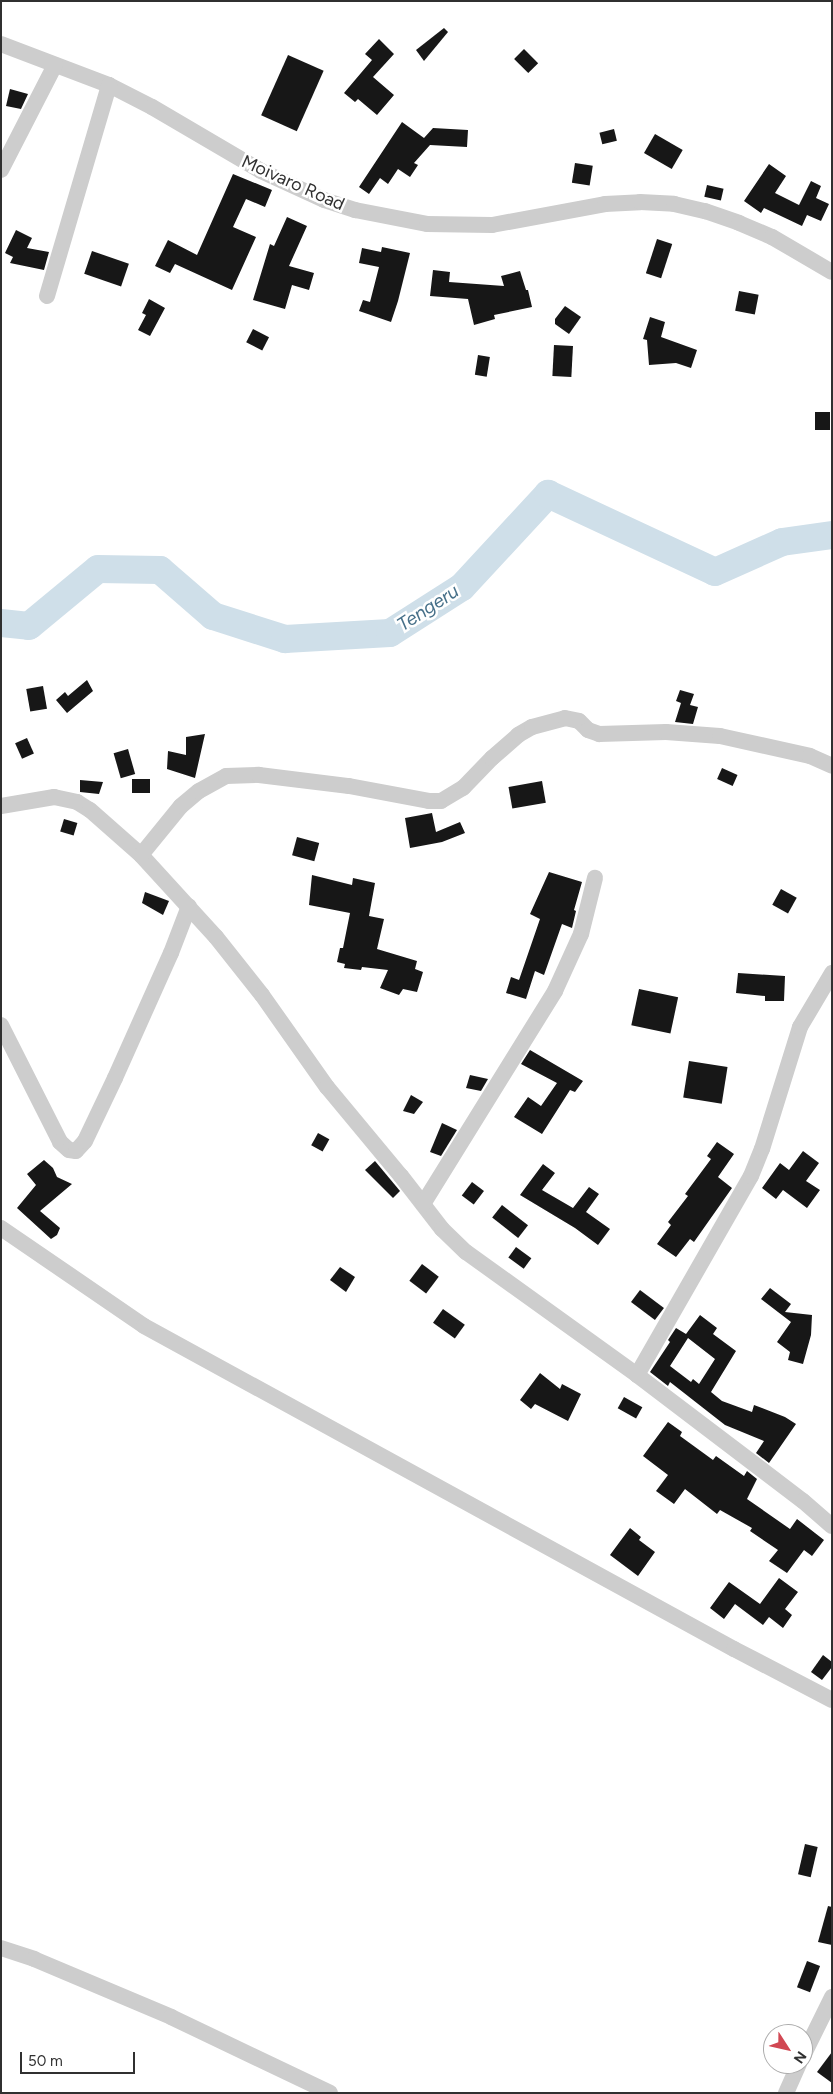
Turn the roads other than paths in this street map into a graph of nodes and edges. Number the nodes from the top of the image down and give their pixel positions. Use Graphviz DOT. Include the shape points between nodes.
graph roads {
  1 [pos="1,44"];
  2 [pos="54,65"];
  3 [pos="109,86"];
  4 [pos="1,170"];
  5 [pos="832,272"];
  6 [pos="47,296"];
  7 [pos="832,766"];
  8 [pos="1,806"];
  9 [pos="141,855"];
  10 [pos="595,878"];
  11 [pos="189,906"];
  12 [pos="832,974"];
  13 [pos="1,1025"];
  14 [pos="422,1204"];
  15 [pos="1,1228"];
  16 [pos="637,1375"];
  17 [pos="830,1521"];
  18 [pos="832,1700"];
  19 [pos="1,1948"];
  20 [pos="832,1997"];
  21 [pos="813,2036"];
  22 [pos="795,2074"];
  23 [pos="330,2093"];
  24 [pos="786,2093"];
  1 -- 2 [label="street, Moivaro Road"];
  2 -- 3 [label="street, Moivaro Road"];
  2 -- 4 [label="street"];
  3 -- 5 [label="street, Moivaro Road" via="152,107 260,171 324,200 355,210 427,224 492,226 605,204 674,204 739,222"];
  3 -- 6 [label="street"];
  7 -- 9 [label="street" via="810,756 756,742 691,733 599,734 588,730 579,721 565,718 532,727 518,736 463,788 440,800 260,776 226,776 199,791 182,806"];
  8 -- 9 [label="street" via="54,797 77,802"];
  9 -- 11 [label="street"];
  10 -- 14 [label="street" via="581,934 555,991"];
  11 -- 13 [label="street" via="172,952 86,1141 76,1151 69,1150 60,1142"];
  11 -- 14 [label="street" via="262,995 327,1087"];
  12 -- 16 [label="street" via="800,1027 751,1176"];
  14 -- 16 [label="street" via="466,1252"];
  15 -- 18 [label="street" via="144,1326 718,1641"];
  16 -- 17 [label="street"];
  19 -- 23 [label="street" via="171,2017"];
  20 -- 21 [label="street"];
  22 -- 24 [label="street"];
}
